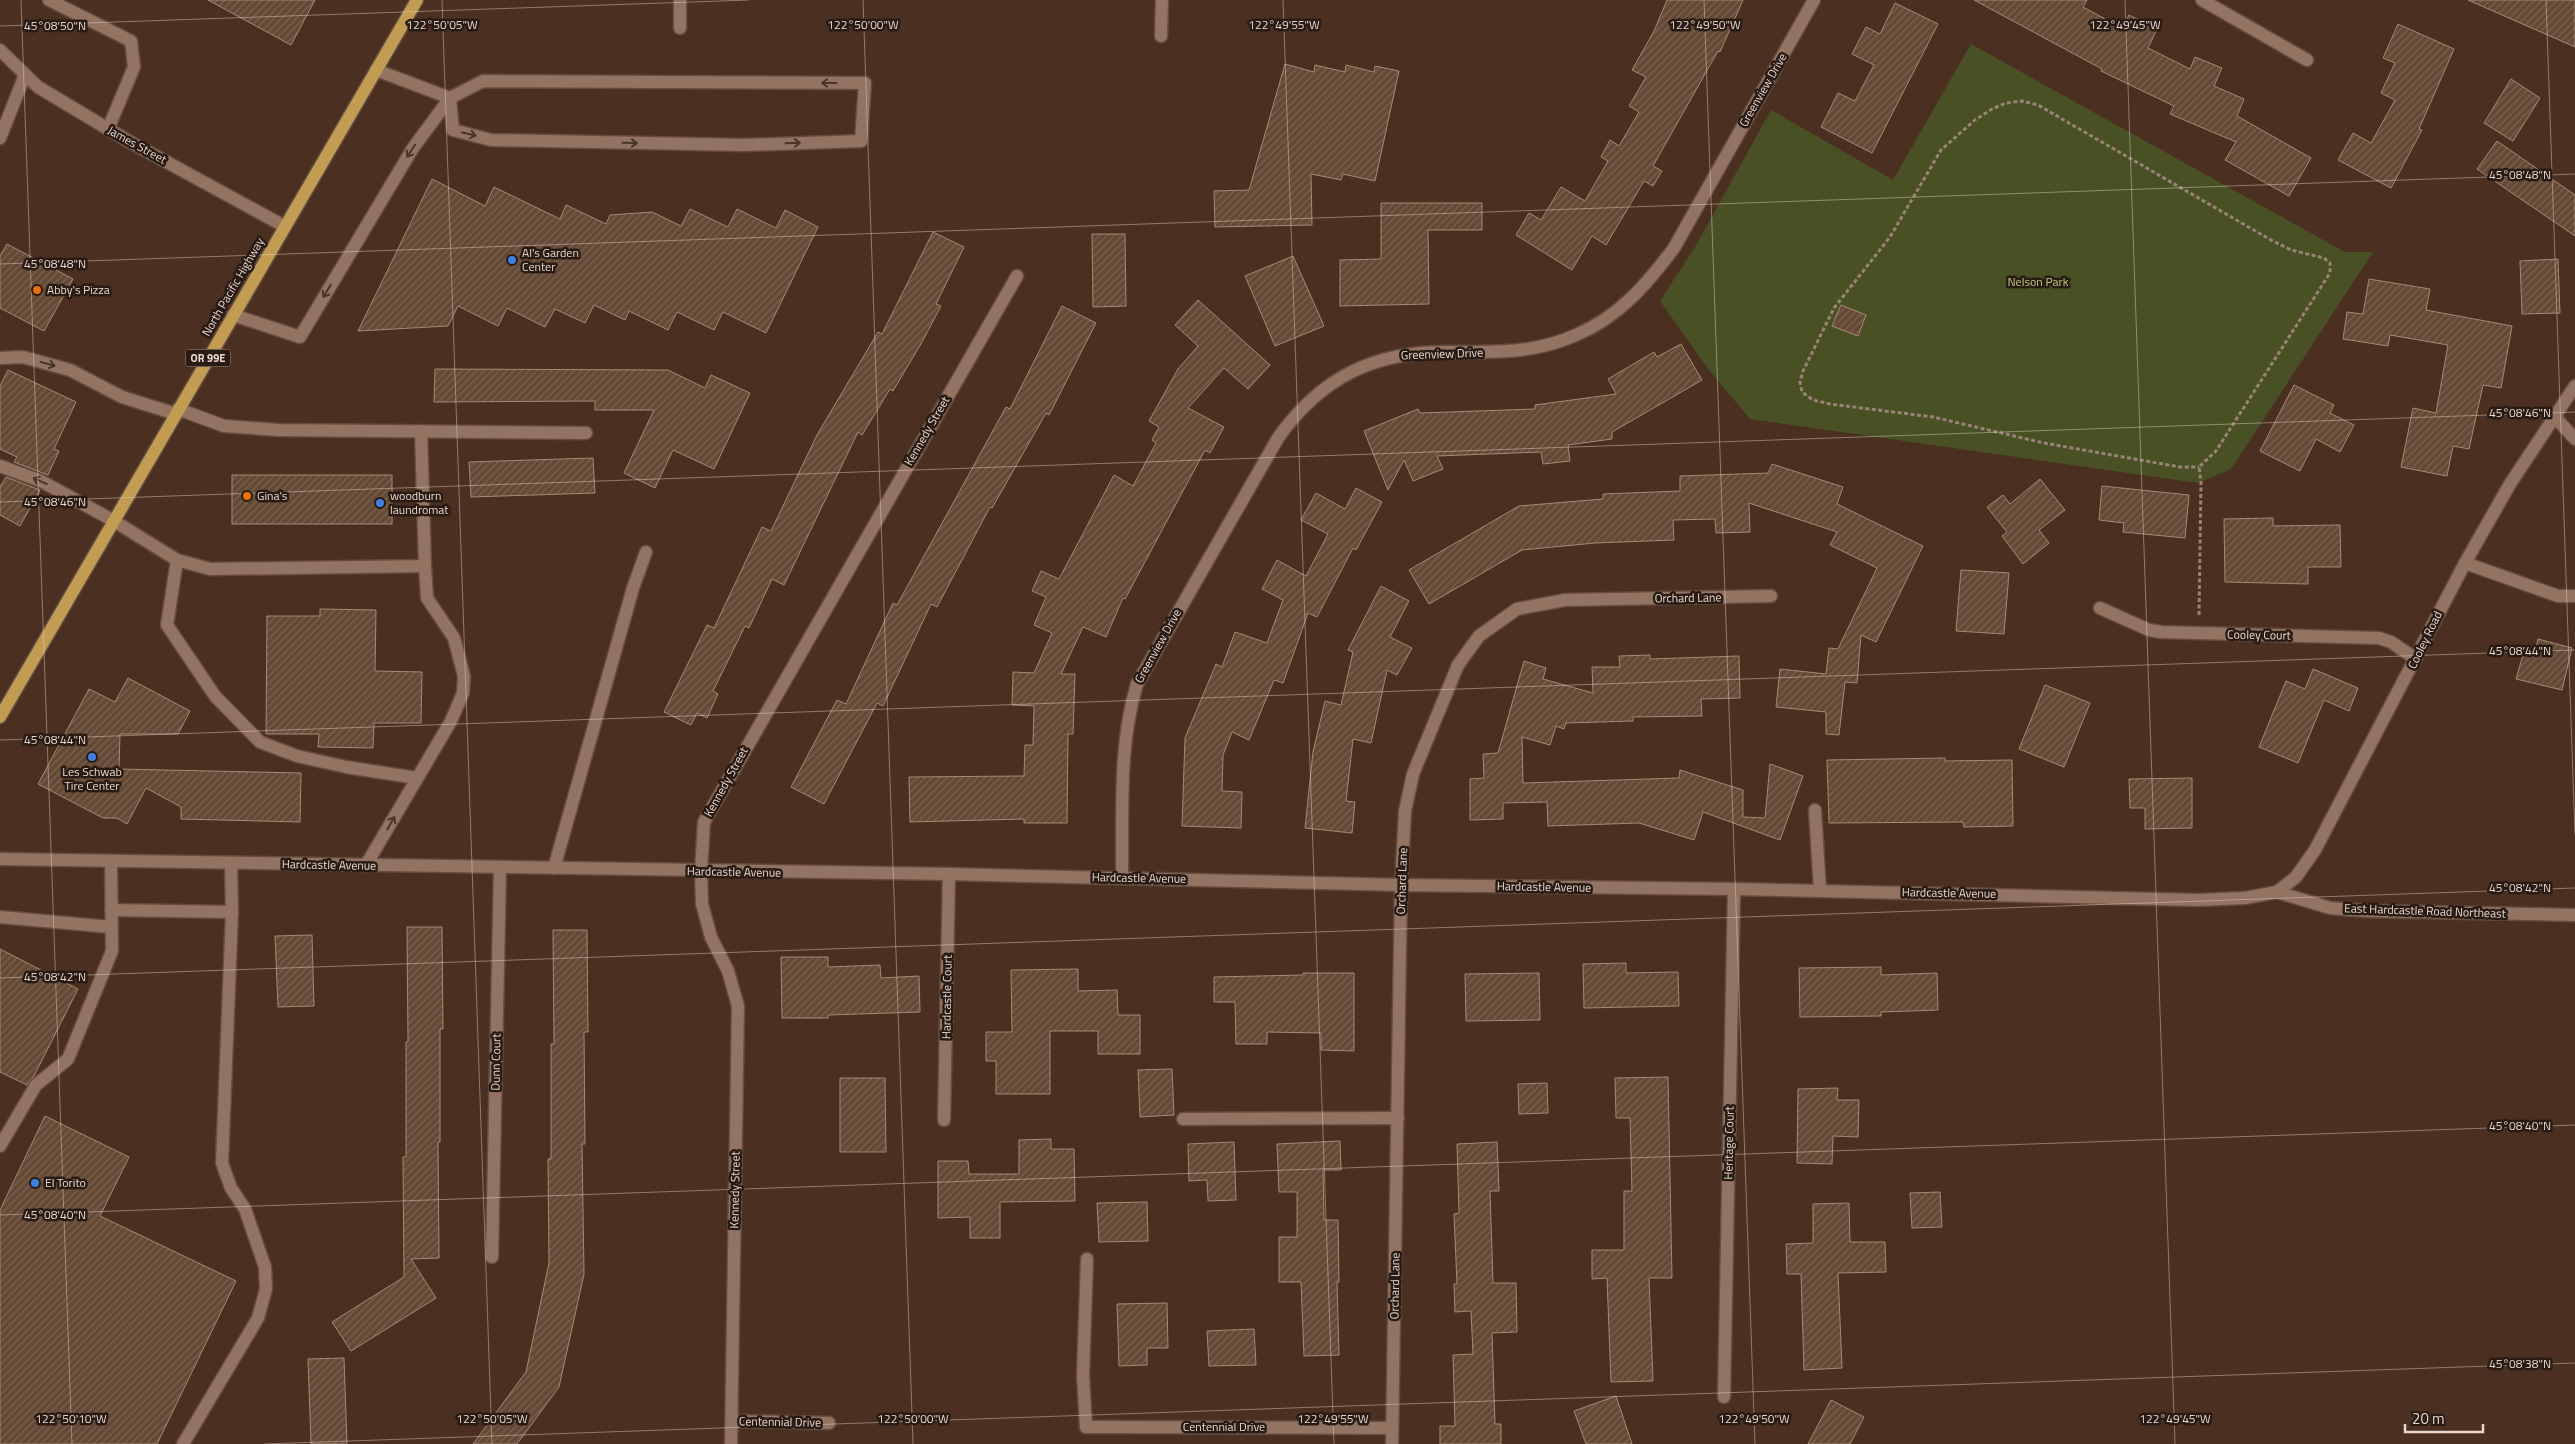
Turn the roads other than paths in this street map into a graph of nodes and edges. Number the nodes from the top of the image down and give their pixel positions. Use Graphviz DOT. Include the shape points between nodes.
graph roads {
  1 [pos="49,0"];
  2 [pos="416,0"];
  3 [pos="680,0"];
  4 [pos="1162,0"];
  5 [pos="1814,0"];
  6 [pos="2202,0"];
  7 [pos="680,28"];
  8 [pos="1161,36"];
  9 [pos="0,50"];
  10 [pos="2307,60"];
  11 [pos="376,70"];
  12 [pos="25,75"];
  13 [pos="450,98"];
  14 [pos="108,129"];
  15 [pos="0,138"];
  16 [pos="284,226"];
  17 [pos="1017,276"];
  18 [pos="233,315"];
  19 [pos="0,358"];
  20 [pos="2575,386"];
  21 [pos="177,411"];
  22 [pos="2554,416"];
  23 [pos="421,431"];
  24 [pos="586,433"];
  25 [pos="2575,439"];
  26 [pos="0,466"];
  27 [pos="114,521"];
  28 [pos="646,552"];
  29 [pos="177,560"];
  30 [pos="2465,563"];
  31 [pos="425,566"];
  32 [pos="1771,596"];
  33 [pos="2575,596"];
  34 [pos="2100,608"];
  35 [pos="2416,659"];
  36 [pos="0,717"];
  37 [pos="417,778"];
  38 [pos="1815,810"];
  39 [pos="0,859"];
  40 [pos="111,861"];
  41 [pos="231,863"];
  42 [pos="366,865"];
  43 [pos="500,868"];
  44 [pos="554,868"];
  45 [pos="701,871"];
  46 [pos="949,874"];
  47 [pos="1122,878"];
  48 [pos="1401,885"];
  49 [pos="1734,889"];
  50 [pos="1820,890"];
  51 [pos="2277,892"];
  52 [pos="111,910"];
  53 [pos="232,912"];
  54 [pos="2575,915"];
  55 [pos="0,917"];
  56 [pos="111,927"];
  57 [pos="1398,1118"];
  58 [pos="944,1120"];
  59 [pos="1183,1120"];
  60 [pos="0,1146"];
  61 [pos="492,1257"];
  62 [pos="1087,1258"];
  63 [pos="1724,1397"];
  64 [pos="732,1421"];
  65 [pos="828,1423"];
  66 [pos="1392,1428"];
  67 [pos="183,1444"];
  68 [pos="731,1444"];
  69 [pos="1392,1444"];
  1 -- 14 [label="street" via="131,41 134,66"];
  2 -- 11 [label="main road, North Pacific Highway / OR 99E"];
  3 -- 7 [label="street"];
  4 -- 8 [label="street"];
  5 -- 47 [label="street, Greenview Drive" via="1674,248 1628,302 1577,335 1550,345 1501,353 1438,352 1387,357 1334,381 1292,418 1137,684 1123,749"];
  6 -- 10 [label="street"];
  9 -- 12 [label="street, James Street"];
  11 -- 13 [label="street"];
  11 -- 16 [label="main road, North Pacific Highway / OR 99E"];
  12 -- 14 [label="street, James Street" via="38,87"];
  12 -- 15 [label="street"];
  13 -- 13 [label="street, one-way" via="453,130 491,140 784,144 861,141 865,83 483,81"];
  13 -- 18 [label="street, one-way" via="413,148 300,337"];
  14 -- 16 [label="street, James Street"];
  16 -- 18 [label="main road, North Pacific Highway / OR 99E"];
  17 -- 45 [label="street, Kennedy Street" via="708,812 704,822"];
  18 -- 21 [label="main road, North Pacific Highway / OR 99E"];
  19 -- 21 [label="street, one-way" via="23,357 70,370 122,398"];
  20 -- 22 [label="street, Cooley Road"];
  21 -- 23 [label="street" via="224,426 279,430"];
  21 -- 27 [label="main road, North Pacific Highway / OR 99E"];
  22 -- 25 [label="street"];
  22 -- 30 [label="street, Cooley Road"];
  23 -- 24 [label="street"];
  23 -- 31 [label="street"];
  27 -- 26 [label="street, one-way" via="41,481"];
  27 -- 29 [label="street"];
  27 -- 36 [label="main road, North Pacific Highway / OR 99E"];
  28 -- 44 [label="street"];
  29 -- 31 [label="street" via="210,569"];
  29 -- 37 [label="street" via="167,625 215,696 260,742 305,758"];
  30 -- 33 [label="street" via="2558,596"];
  30 -- 35 [label="street, Cooley Road"];
  31 -- 37 [label="street" via="427,598 454,638 464,676 463,693 451,721"];
  32 -- 48 [label="street, Orchard Lane" via="1565,600 1517,609 1479,636 1458,666 1413,774 1405,811"];
  34 -- 35 [label="street, Cooley Court" via="2149,630 2379,638"];
  35 -- 51 [label="street, Cooley Road" via="2315,850 2296,877"];
  42 -- 37 [label="street, one-way"];
  38 -- 50 [label="street"];
  39 -- 40 [label="street, Hardcastle Avenue"];
  40 -- 41 [label="street, Hardcastle Avenue"];
  40 -- 52 [label="street"];
  41 -- 42 [label="street, Hardcastle Avenue"];
  41 -- 53 [label="street"];
  42 -- 43 [label="street, Hardcastle Avenue"];
  43 -- 44 [label="street, Hardcastle Avenue"];
  43 -- 61 [label="street, Dunn Court"];
  44 -- 45 [label="street, Hardcastle Avenue"];
  45 -- 46 [label="street, Hardcastle Avenue"];
  45 -- 64 [label="street, Kennedy Street" via="702,904 711,937 728,971 738,1006"];
  46 -- 47 [label="street, Hardcastle Avenue"];
  46 -- 58 [label="street, Hardcastle Court"];
  47 -- 48 [label="street, Hardcastle Avenue"];
  48 -- 49 [label="street, Hardcastle Avenue"];
  48 -- 57 [label="street, Orchard Lane"];
  49 -- 50 [label="street, Hardcastle Avenue"];
  49 -- 63 [label="street, Heritage Court"];
  50 -- 51 [label="street, Hardcastle Avenue" via="2198,900 2245,898"];
  51 -- 54 [label="street, East Hardcastle Road Northeast" via="2330,908 2367,911"];
  52 -- 53 [label="street"];
  52 -- 56 [label="street"];
  53 -- 67 [label="street" via="222,1163 231,1188 245,1209 265,1267 266,1289 258,1318"];
  55 -- 56 [label="street"];
  56 -- 60 [label="street" via="112,951 68,1059 36,1085"];
  57 -- 59 [label="street"];
  57 -- 66 [label="street, Orchard Lane"];
  62 -- 66 [label="street, Centennial Drive" via="1083,1375 1086,1427"];
  64 -- 65 [label="street, Centennial Drive"];
  64 -- 68 [label="street, Kennedy Street"];
  66 -- 69 [label="street, Orchard Lane"];
}
